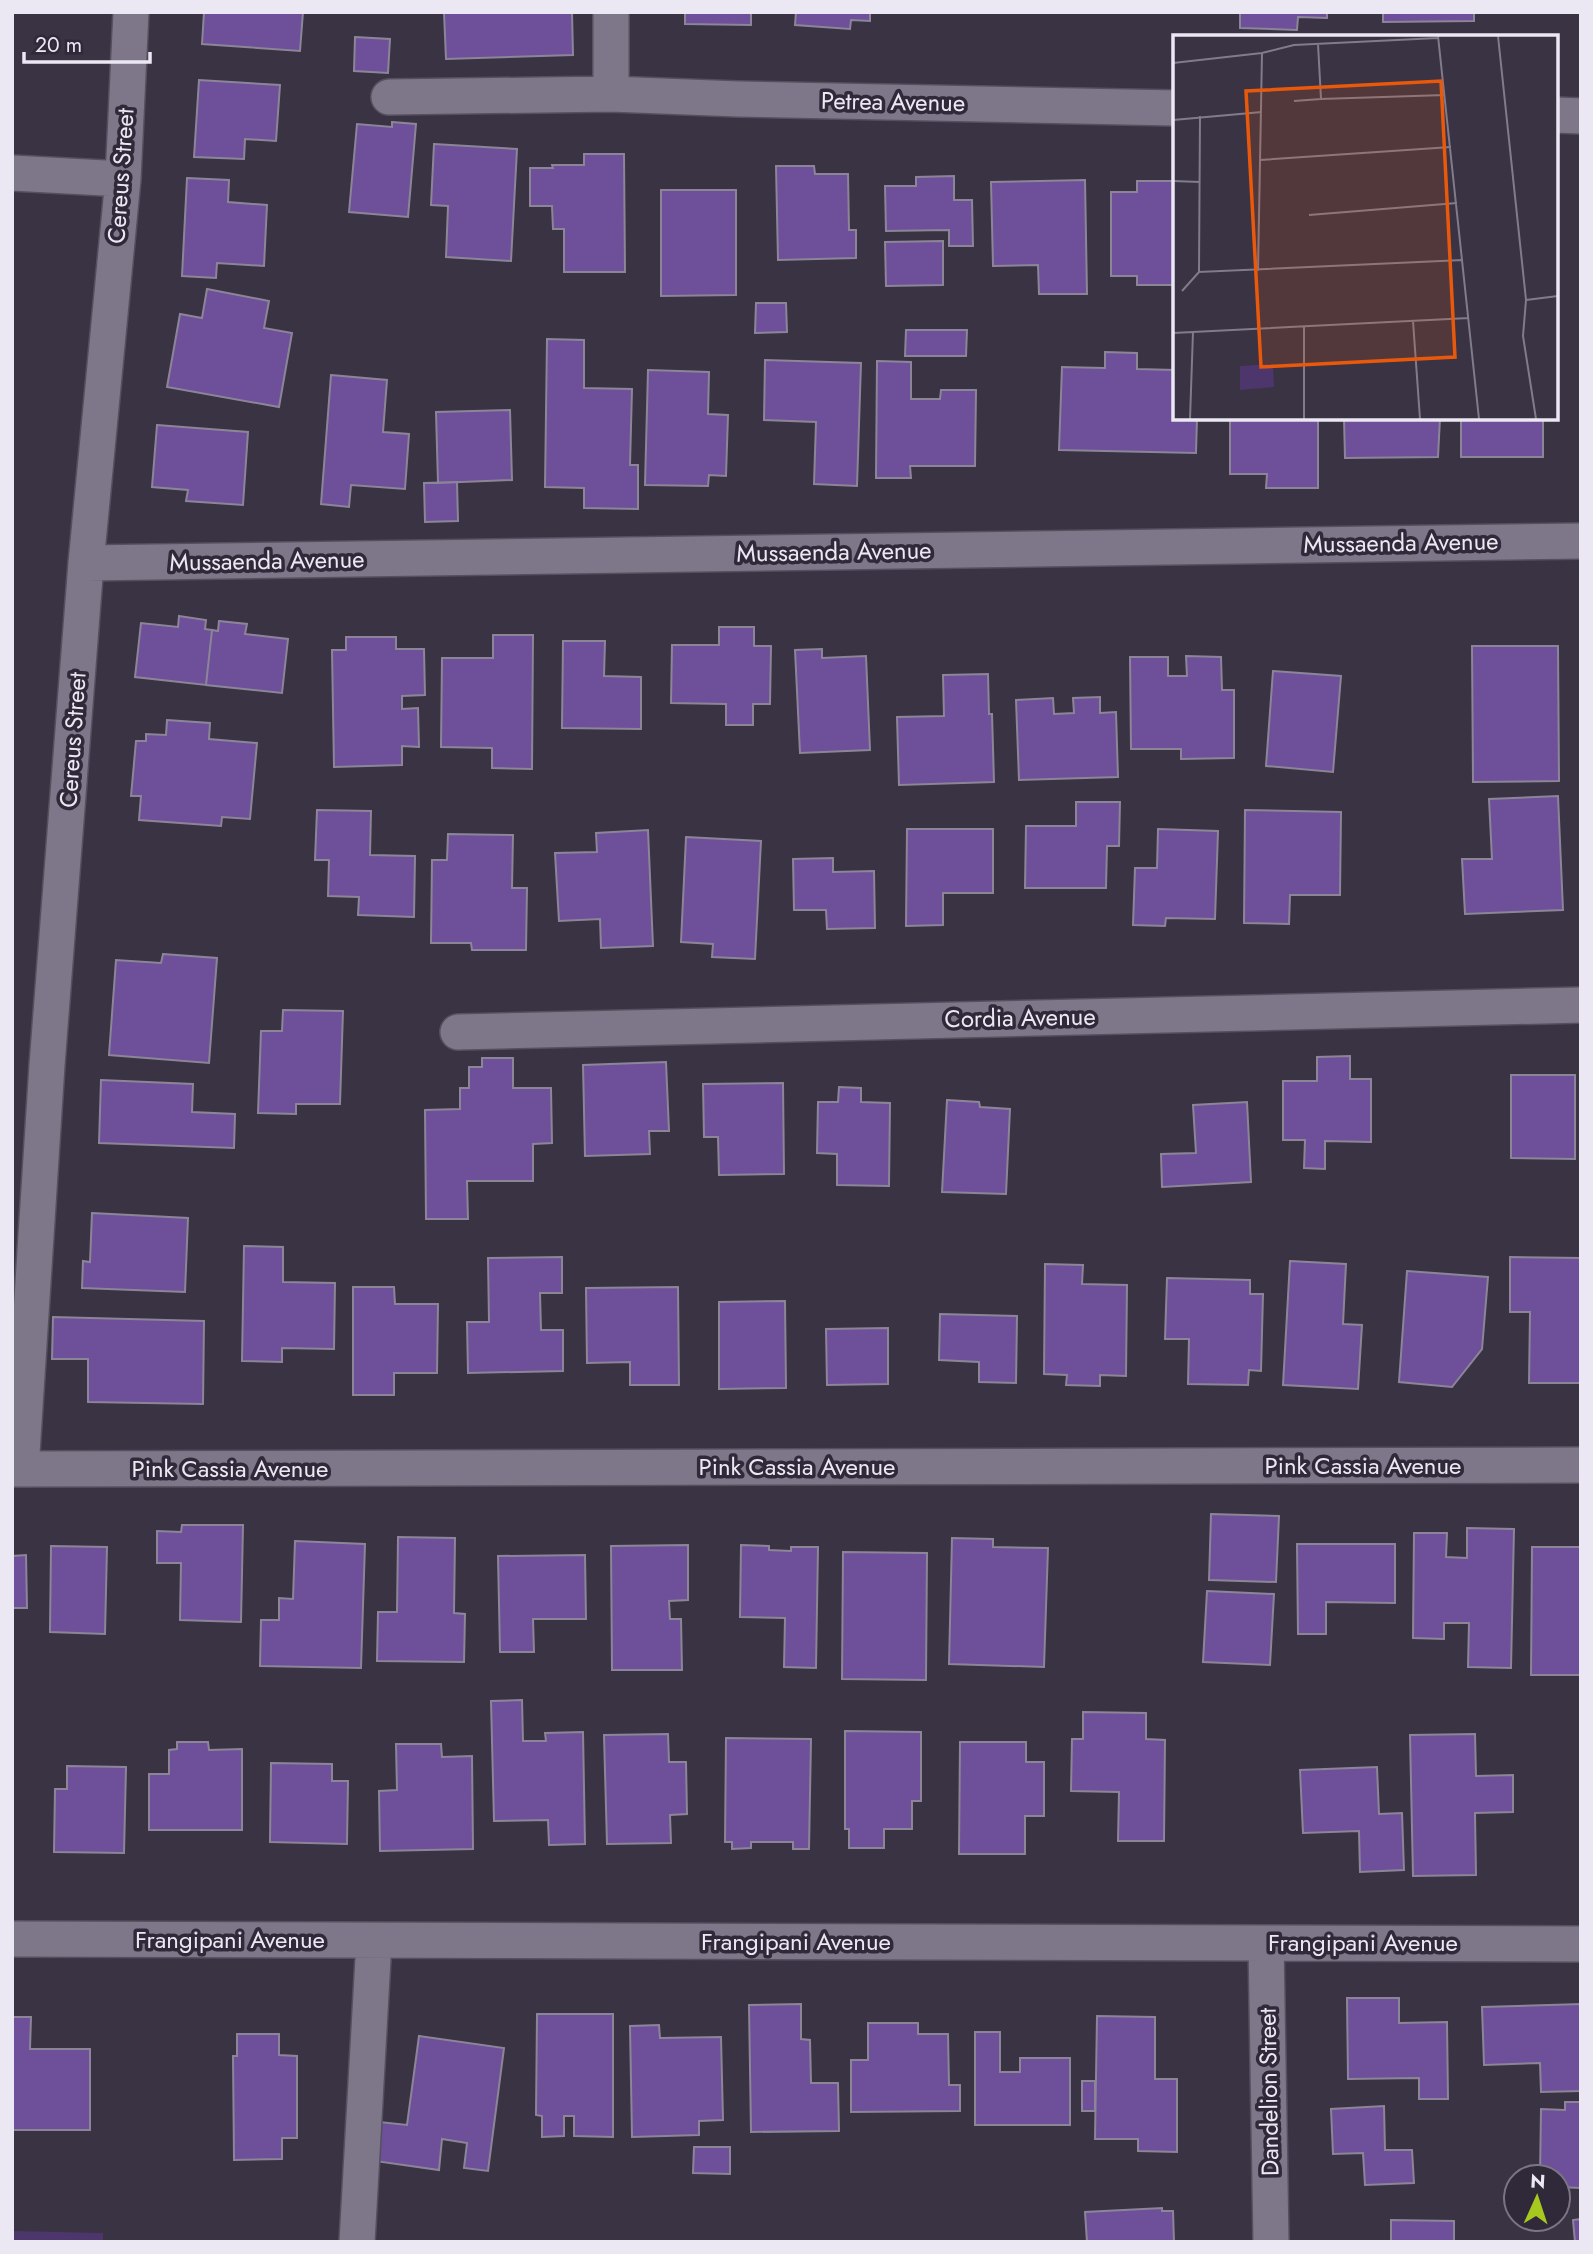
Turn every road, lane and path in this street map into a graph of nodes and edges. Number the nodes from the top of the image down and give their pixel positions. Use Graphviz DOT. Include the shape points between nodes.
graph roads {
  1 [pos="131,12"];
  2 [pos="611,12"];
  3 [pos="611,93"];
  4 [pos="389,97"];
  5 [pos="1173,107"];
  6 [pos="1558,115"];
  7 [pos="1581,116"];
  8 [pos="12,173"];
  9 [pos="122,179"];
  10 [pos="1581,541"];
  11 [pos="86,563"];
  12 [pos="1581,1005"];
  13 [pos="458,1032"];
  14 [pos="1581,1465"];
  15 [pos="17,1469"];
  16 [pos="12,1939"];
  17 [pos="374,1941"];
  18 [pos="1266,1943"];
  19 [pos="1581,1944"];
  20 [pos="357,2242"];
  21 [pos="1271,2242"];
  1 -- 9 [label="street, Cereus Street"];
  2 -- 3 [label="street"];
  3 -- 4 [label="street, Petrea Avenue"];
  3 -- 5 [label="street, Petrea Avenue"];
  6 -- 7 [label="street"];
  8 -- 9 [label="street"];
  9 -- 11 [label="street, Cereus Street"];
  10 -- 11 [label="street, Mussaenda Avenue"];
  11 -- 15 [label="street, Cereus Street"];
  12 -- 13 [label="street, Cordia Avenue"];
  14 -- 15 [label="street, Pink Cassia Avenue"];
  16 -- 17 [label="street, Frangipani Avenue"];
  17 -- 18 [label="street, Frangipani Avenue"];
  17 -- 20 [label="street"];
  18 -- 19 [label="street, Frangipani Avenue"];
  18 -- 21 [label="street, Dandelion Street"];
}
